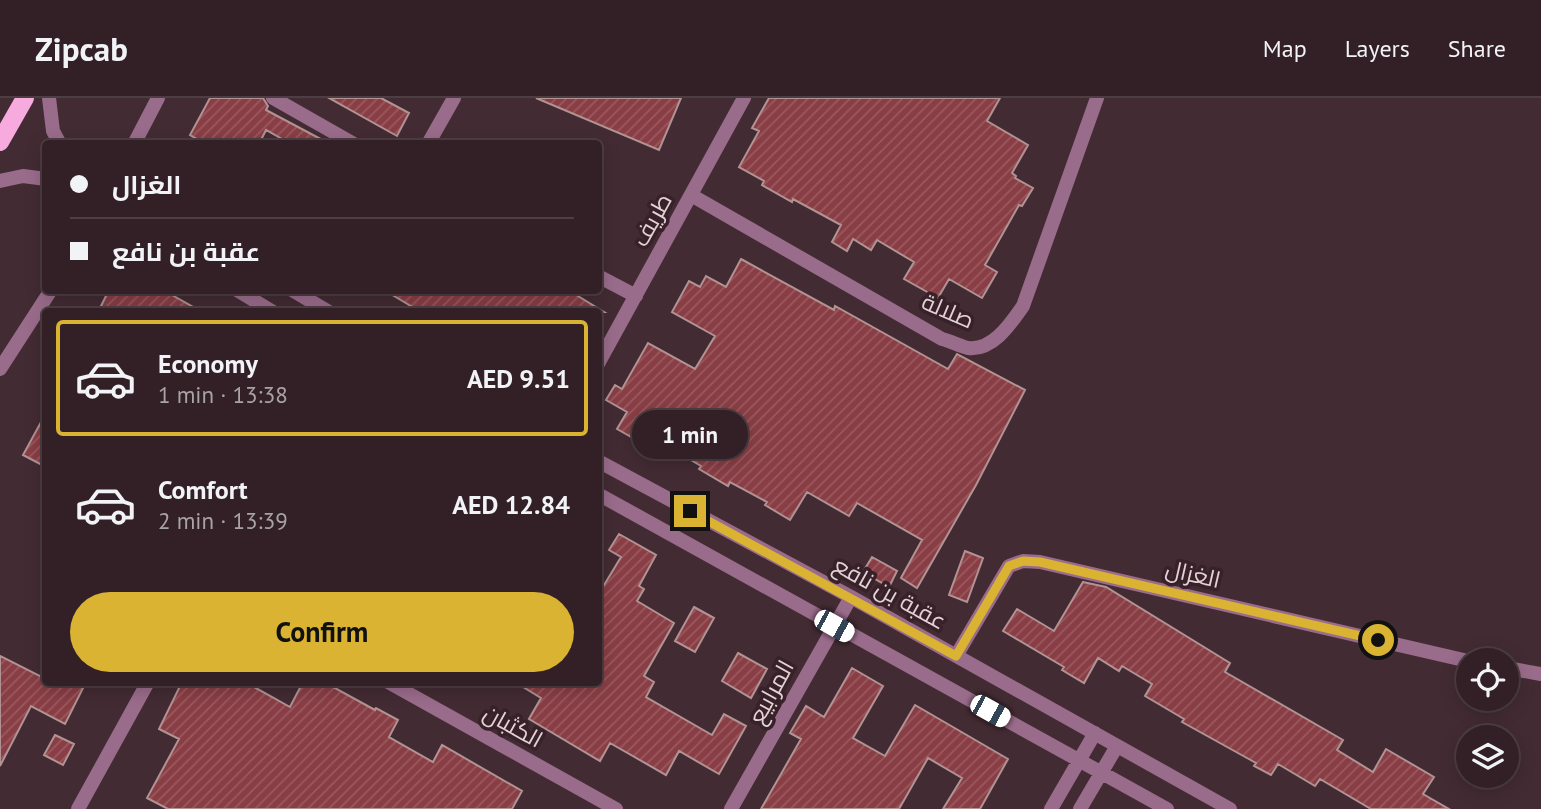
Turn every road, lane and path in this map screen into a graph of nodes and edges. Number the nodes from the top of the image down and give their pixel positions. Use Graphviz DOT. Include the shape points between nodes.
graph roads {
  1 [pos="25,98"];
  2 [pos="48,98"];
  3 [pos="158,98"];
  4 [pos="273,98"];
  5 [pos="454,98"];
  6 [pos="744,98"];
  7 [pos="1097,98"];
  8 [pos="58,140"];
  9 [pos="136,140"];
  10 [pos="348,140"];
  11 [pos="430,140"];
  12 [pos="0,142"];
  13 [pos="42,178"];
  14 [pos="0,181"];
  15 [pos="691,195"];
  16 [pos="602,278"];
  17 [pos="48,294"];
  18 [pos="244,294"];
  19 [pos="299,294"];
  20 [pos="636,296"];
  21 [pos="267,308"];
  22 [pos="322,308"];
  23 [pos="602,357"];
  24 [pos="0,369"];
  25 [pos="602,463"];
  26 [pos="602,496"];
  27 [pos="850,597"];
  28 [pos="834,626"];
  29 [pos="956,656"];
  30 [pos="1456,658"];
  31 [pos="1519,670"];
  32 [pos="1541,674"];
  33 [pos="146,686"];
  34 [pos="395,686"];
  35 [pos="1095,733"];
  36 [pos="1117,746"];
  37 [pos="1080,760"];
  38 [pos="1102,772"];
  39 [pos="78,809"];
  40 [pos="616,809"];
  41 [pos="731,809"];
  42 [pos="1051,809"];
  43 [pos="1080,809"];
  44 [pos="1167,809"];
  45 [pos="1230,809"];
  1 -- 12 [label="main road"];
  2 -- 8 [label="street"];
  3 -- 9 [label="street"];
  4 -- 10 [label="street"];
  5 -- 11 [label="street"];
  6 -- 15 [label="street, طريف"];
  7 -- 15 [label="street, صلالة" via="1023,306 991,342 970,348 942,339"];
  13 -- 14 [label="street" via="23,176"];
  15 -- 20 [label="street, طريف"];
  16 -- 20 [label="street"];
  17 -- 24 [label="street"];
  18 -- 21 [label="street"];
  19 -- 22 [label="street"];
  20 -- 23 [label="street, طريف"];
  25 -- 27 [label="street, عقبة بن نافع"];
  26 -- 28 [label="street"];
  27 -- 28 [label="street, المرابيع"];
  27 -- 29 [label="street, عقبة بن نافع"];
  28 -- 37 [label="street"];
  28 -- 41 [label="street, المرابيع"];
  29 -- 30 [label="street, الغزال" via="1009,566 1023,561"];
  29 -- 35 [label="street, عقبة بن نافع"];
  31 -- 32 [label="street"];
  33 -- 39 [label="street"];
  34 -- 40 [label="street, الكثبان"];
  35 -- 36 [label="street, عقبة بن نافع"];
  35 -- 37 [label="street"];
  36 -- 38 [label="street"];
  36 -- 45 [label="street, عقبة بن نافع"];
  37 -- 38 [label="street"];
  37 -- 42 [label="street"];
  38 -- 43 [label="street"];
  38 -- 44 [label="street"];
}
